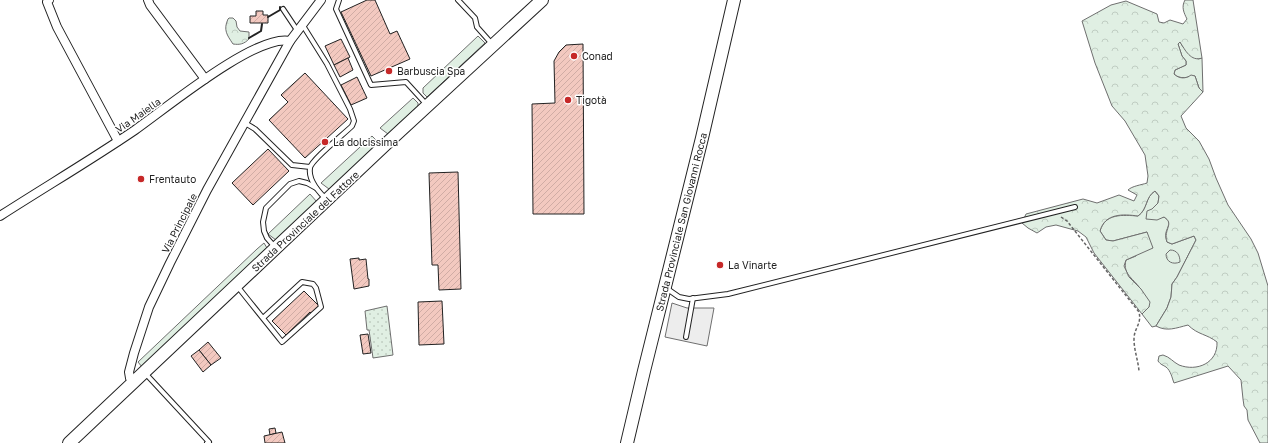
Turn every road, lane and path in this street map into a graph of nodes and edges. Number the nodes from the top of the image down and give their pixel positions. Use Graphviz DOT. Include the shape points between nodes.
graph roads {
  1 [pos="49,0"];
  2 [pos="148,0"];
  3 [pos="321,0"];
  4 [pos="338,0"];
  5 [pos="458,0"];
  6 [pos="542,0"];
  7 [pos="734,0"];
  8 [pos="283,9"];
  9 [pos="300,27"];
  10 [pos="290,41"];
  11 [pos="494,45"];
  12 [pos="205,78"];
  13 [pos="428,106"];
  14 [pos="244,122"];
  15 [pos="118,141"];
  16 [pos="310,167"];
  17 [pos="316,188"];
  18 [pos="327,200"];
  19 [pos="1075,207"];
  20 [pos="1054,213"];
  21 [pos="0,216"];
  22 [pos="276,248"];
  23 [pos="237,286"];
  24 [pos="665,287"];
  25 [pos="693,298"];
  26 [pos="263,318"];
  27 [pos="686,337"];
  28 [pos="1138,371"];
  29 [pos="145,372"];
  30 [pos="134,383"];
  31 [pos="69,443"];
  32 [pos="209,443"];
  33 [pos="627,443"];
  1 -- 15 [label="street" via="47,2 57,27"];
  2 -- 12 [label="street"];
  3 -- 9 [label="street, Via Principale"];
  4 -- 13 [label="lane" via="336,9 371,85 406,82"];
  5 -- 11 [label="lane" via="475,18 477,27"];
  6 -- 11 [label="main road, Strada Provinciale del Fattore"];
  7 -- 24 [label="main road, Strada Provinciale San Giovanni Rocca"];
  8 -- 9 [label="lane"];
  9 -- 10 [label="street, Via Principale"];
  9 -- 16 [label="lane" via="328,64 354,120 352,126"];
  10 -- 12 [label="street, Via Maiella" via="264,44"];
  10 -- 14 [label="street, Via Principale"];
  11 -- 13 [label="main road, Strada Provinciale del Fattore"];
  12 -- 15 [label="street, Via Maiella"];
  13 -- 18 [label="main road, Strada Provinciale del Fattore"];
  14 -- 16 [label="lane" via="255,129 292,165"];
  14 -- 30 [label="street, Via Principale" via="149,307 129,372"];
  15 -- 21 [label="street, Via Maiella"];
  16 -- 17 [label="lane"];
  17 -- 18 [label="lane"];
  17 -- 22 [label="lane" via="299,181 290,184 266,208 264,230 266,238"];
  18 -- 22 [label="main road, Strada Provinciale del Fattore"];
  19 -- 20 [label="lane"];
  20 -- 25 [label="lane" via="762,286 728,294"];
  20 -- 28 [label="path" via="1067,221 1139,312 1141,319 1134,335"];
  22 -- 23 [label="main road, Strada Provinciale del Fattore"];
  23 -- 26 [label="lane"];
  23 -- 29 [label="main road, Strada Provinciale del Fattore"];
  24 -- 25 [label="lane" via="679,297"];
  24 -- 33 [label="main road, Strada Provinciale San Giovanni Rocca"];
  25 -- 27 [label="lane"];
  26 -- 26 [label="lane" via="282,342 321,307 316,288 313,284 302,282"];
  29 -- 30 [label="main road, Strada Provinciale del Fattore"];
  29 -- 32 [label="lane"];
  30 -- 31 [label="main road, Strada Provinciale del Fattore"];
}
